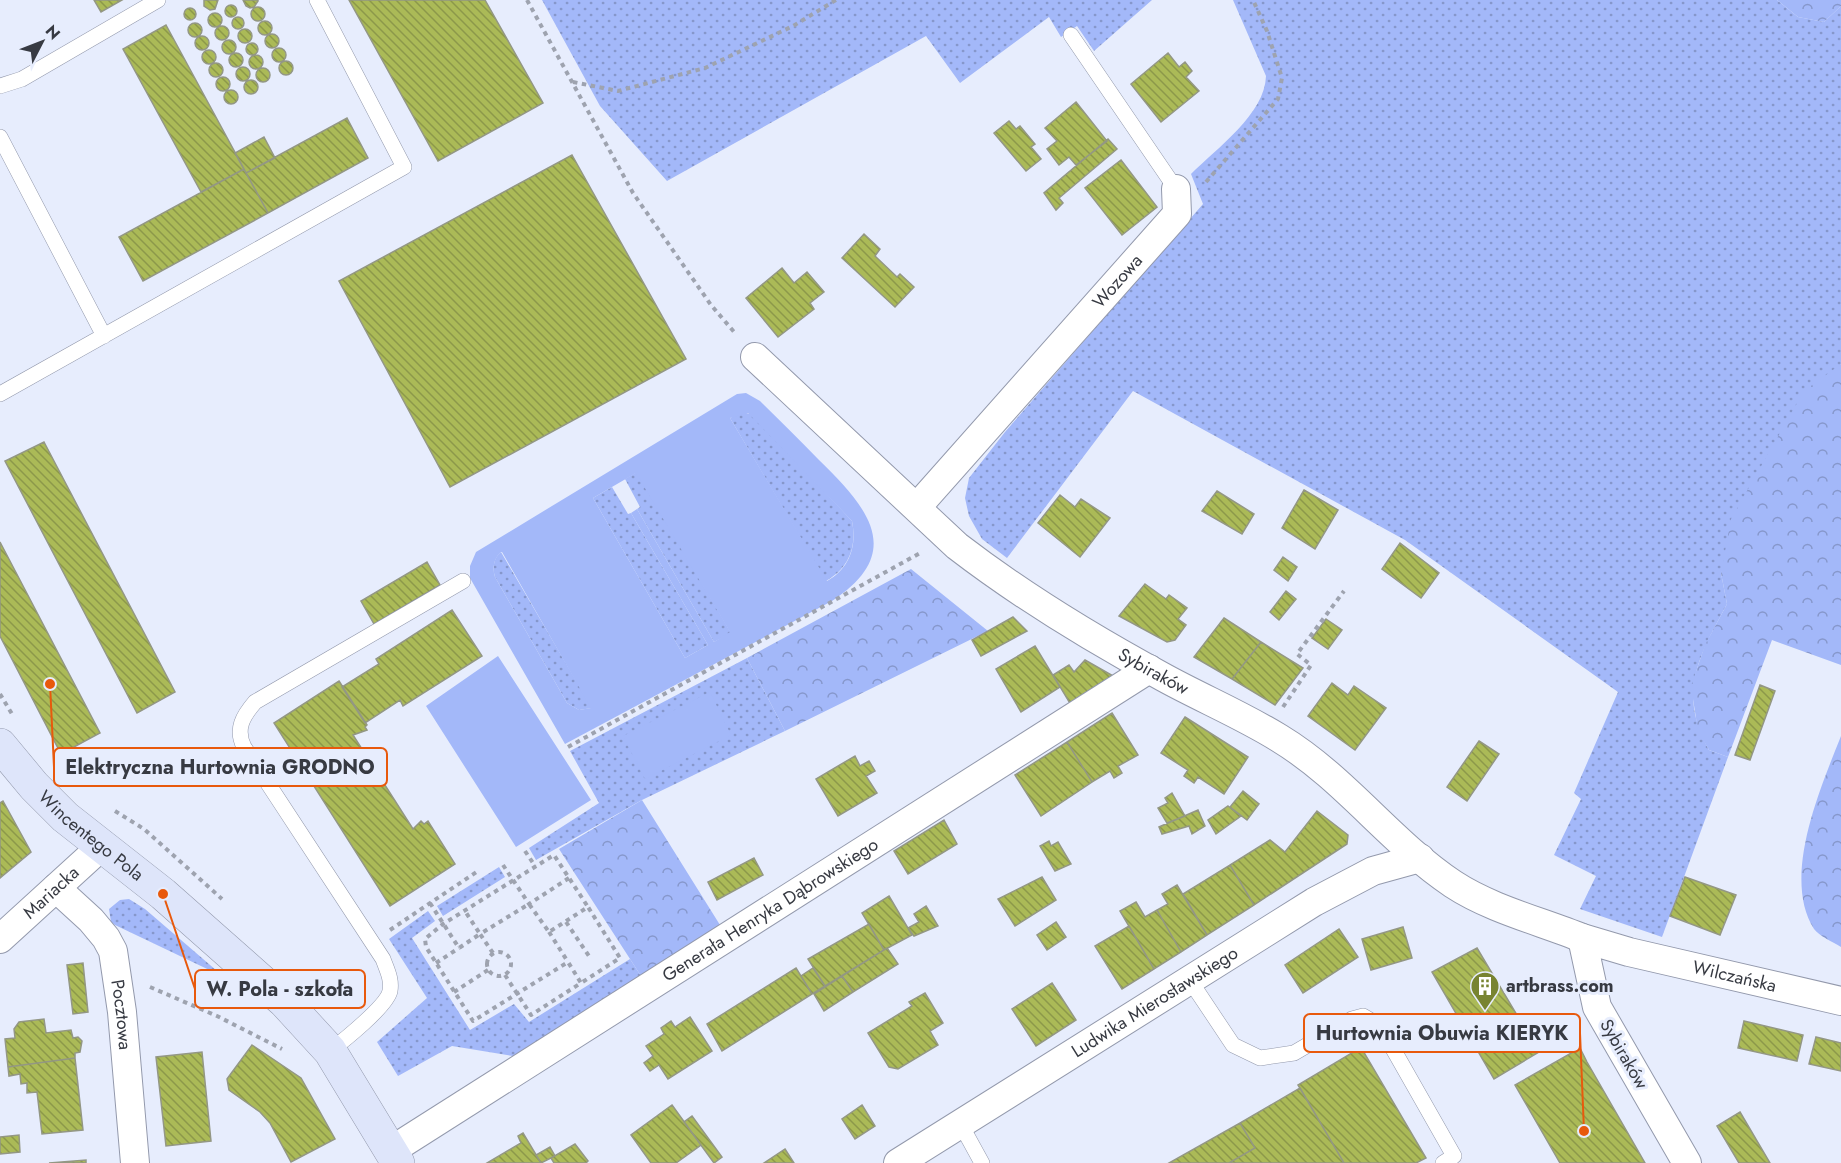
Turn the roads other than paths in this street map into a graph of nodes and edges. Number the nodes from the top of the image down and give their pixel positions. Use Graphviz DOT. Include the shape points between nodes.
graph roads {
  1 [pos="158,0"];
  2 [pos="317,0"];
  3 [pos="1071,35"];
  4 [pos="0,86"];
  5 [pos="0,137"];
  6 [pos="1177,202"];
  7 [pos="104,336"];
  8 [pos="755,357"];
  9 [pos="0,394"];
  10 [pos="917,507"];
  11 [pos="463,580"];
  12 [pos="1149,669"];
  13 [pos="0,745"];
  14 [pos="103,845"];
  15 [pos="1420,858"];
  16 [pos="56,888"];
  17 [pos="1582,938"];
  18 [pos="0,939"];
  19 [pos="1629,952"];
  20 [pos="1191,982"];
  21 [pos="1841,1001"];
  22 [pos="330,1051"];
  23 [pos="960,1123"];
  24 [pos="395,1157"];
  25 [pos="135,1163"];
  26 [pos="898,1163"];
  27 [pos="982,1163"];
  28 [pos="1443,1163"];
  29 [pos="1687,1163"];
  1 -- 4 [label="lane" via="22,79"];
  2 -- 7 [label="lane" via="404,167"];
  3 -- 6 [label="lane"];
  5 -- 7 [label="lane"];
  6 -- 10 [label="street, Wozowa"];
  7 -- 9 [label="lane"];
  8 -- 10 [label="street, Sybiraków"];
  10 -- 12 [label="street, Sybiraków" via="992,573 1058,618"];
  11 -- 22 [label="lane" via="255,702 243,717 239,737 244,747 372,942 391,978 390,994 354,1033"];
  12 -- 15 [label="street, Sybiraków" via="1281,739 1358,799"];
  12 -- 24 [label="street, Generała Henryka Dąbrowskiego"];
  13 -- 14 [label="main road, Wincentego Pola" via="57,809"];
  14 -- 16 [label="street, Mariacka"];
  14 -- 22 [label="main road, Wincentego Pola" via="223,945 285,1002"];
  15 -- 17 [label="street, Sybiraków" via="1480,898"];
  15 -- 20 [label="street, Ludwika Mierosławskiego" via="1373,871 1314,902"];
  16 -- 18 [label="street, Mariacka"];
  16 -- 25 [label="street, Pocztowa" via="106,938 113,951"];
  17 -- 19 [label="street, Sybiraków"];
  17 -- 29 [label="street, Sybiraków" via="1597,1006"];
  19 -- 21 [label="street, Wilczańska"];
  20 -- 23 [label="street, Ludwika Mierosławskiego"];
  20 -- 28 [label="lane" via="1233,1046 1260,1058 1294,1053 1352,1019 1371,1018 1380,1026 1454,1156"];
  22 -- 24 [label="main road, Wincentego Pola"];
  23 -- 26 [label="street, Ludwika Mierosławskiego"];
  23 -- 27 [label="lane"];
}
